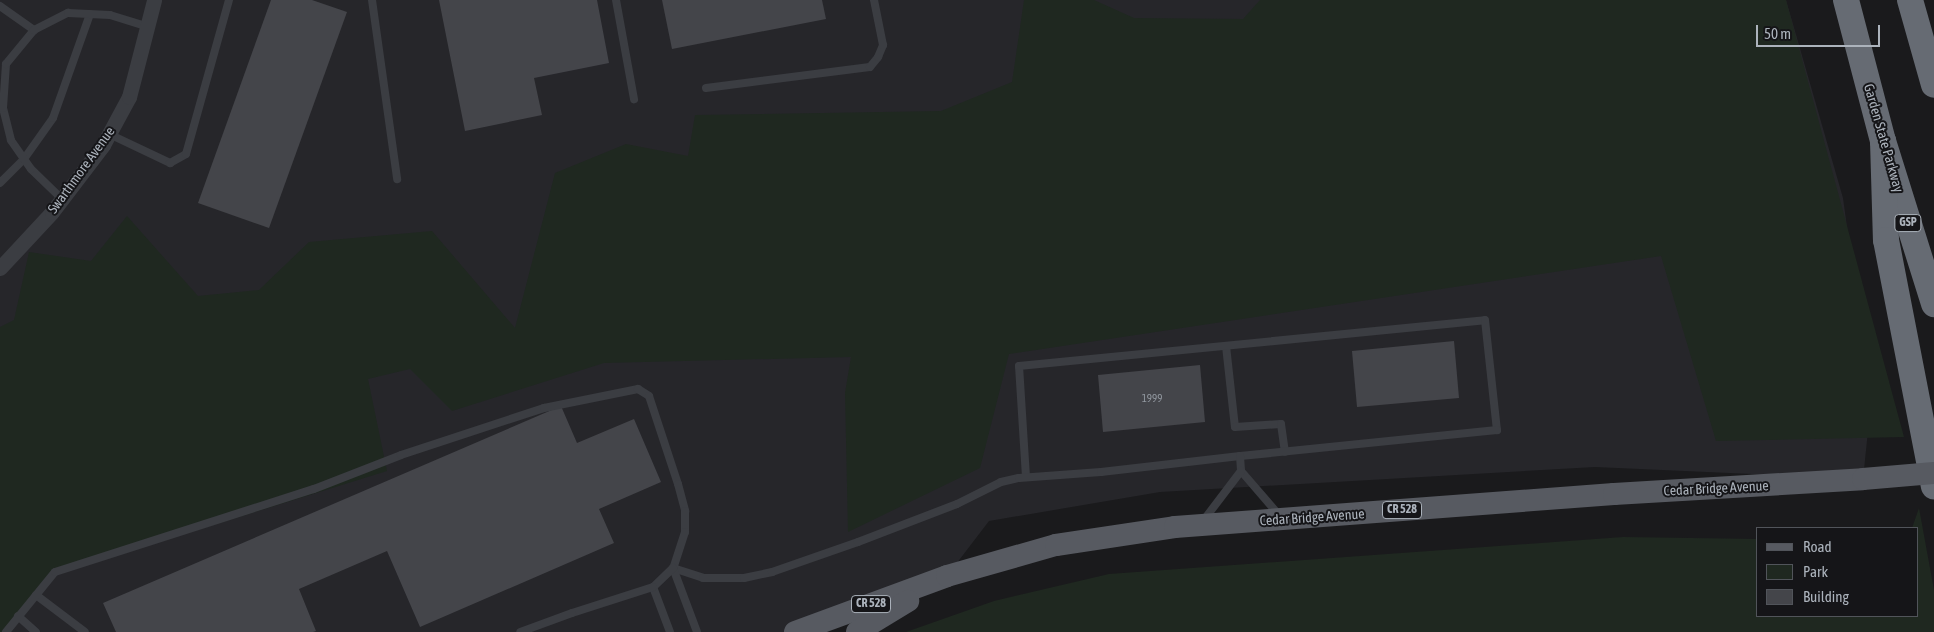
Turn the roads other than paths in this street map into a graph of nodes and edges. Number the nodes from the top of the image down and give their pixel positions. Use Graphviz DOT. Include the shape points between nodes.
graph roads {
  1 [pos="154,0"];
  2 [pos="229,0"];
  3 [pos="372,0"];
  4 [pos="616,0"];
  5 [pos="874,0"];
  6 [pos="1846,0"];
  7 [pos="1910,0"];
  8 [pos="0,6"];
  9 [pos="90,14"];
  10 [pos="149,27"];
  11 [pos="34,30"];
  12 [pos="1928,52"];
  13 [pos="1934,85"];
  14 [pos="706,88"];
  15 [pos="634,99"];
  16 [pos="109,134"];
  17 [pos="1883,141"];
  18 [pos="24,159"];
  19 [pos="397,179"];
  20 [pos="0,183"];
  21 [pos="62,199"];
  22 [pos="0,268"];
  23 [pos="1934,304"];
  24 [pos="1226,346"];
  25 [pos="1284,452"];
  26 [pos="1240,456"];
  27 [pos="1241,471"];
  28 [pos="1934,473"];
  29 [pos="1026,477"];
  30 [pos="1934,486"];
  31 [pos="1282,519"];
  32 [pos="1199,526"];
  33 [pos="673,568"];
  34 [pos="947,576"];
  35 [pos="653,587"];
  36 [pos="36,595"];
  37 [pos="18,616"];
  38 [pos="6,632"];
  39 [pos="36,632"];
  40 [pos="85,632"];
  41 [pos="520,632"];
  42 [pos="670,632"];
  43 [pos="697,632"];
  44 [pos="795,632"];
  45 [pos="858,632"];
  1 -- 10 [label="street, Swarthmore Avenue"];
  2 -- 16 [label="lane" via="186,154 170,164"];
  3 -- 19 [label="lane"];
  4 -- 15 [label="lane"];
  5 -- 14 [label="lane" via="883,45 870,67"];
  6 -- 17 [label="highway, Garden State Parkway / GSP"];
  7 -- 12 [label="highway"];
  8 -- 11 [label="lane"];
  9 -- 10 [label="lane" via="110,15"];
  9 -- 11 [label="lane" via="68,13"];
  9 -- 18 [label="lane" via="53,118"];
  10 -- 16 [label="street, Swarthmore Avenue" via="129,97"];
  11 -- 18 [label="lane" via="6,64 3,108 11,140"];
  12 -- 13 [label="highway"];
  16 -- 21 [label="street, Swarthmore Avenue"];
  17 -- 23 [label="highway, Garden State Parkway / GSP"];
  17 -- 30 [label="highway" via="1886,240"];
  18 -- 20 [label="lane"];
  18 -- 21 [label="lane"];
  21 -- 22 [label="street, Swarthmore Avenue"];
  24 -- 25 [label="lane" via="1235,427 1281,424"];
  24 -- 25 [label="lane" via="1485,320 1497,430"];
  24 -- 29 [label="lane" via="1019,366"];
  25 -- 26 [label="lane"];
  26 -- 27 [label="lane"];
  26 -- 29 [label="lane"];
  27 -- 31 [label="lane"];
  27 -- 32 [label="lane"];
  28 -- 31 [label="main road, Cedar Bridge Avenue / CR 528, bridge"];
  29 -- 33 [label="lane" via="1001,482 948,507 772,572 744,578 703,578"];
  31 -- 32 [label="main road, Cedar Bridge Avenue / CR 528"];
  32 -- 34 [label="main road, Cedar Bridge Avenue / CR 528" via="1056,545"];
  33 -- 35 [label="lane"];
  33 -- 36 [label="lane" via="685,532 684,510 649,396 638,389 544,408 401,455 314,489 55,572"];
  33 -- 43 [label="lane"];
  34 -- 44 [label="main road, Cedar Bridge Avenue / CR 528"];
  34 -- 45 [label="main road"];
  35 -- 41 [label="lane"];
  35 -- 42 [label="lane"];
  36 -- 37 [label="lane"];
  36 -- 40 [label="lane"];
  37 -- 38 [label="lane"];
  37 -- 39 [label="lane"];
}
